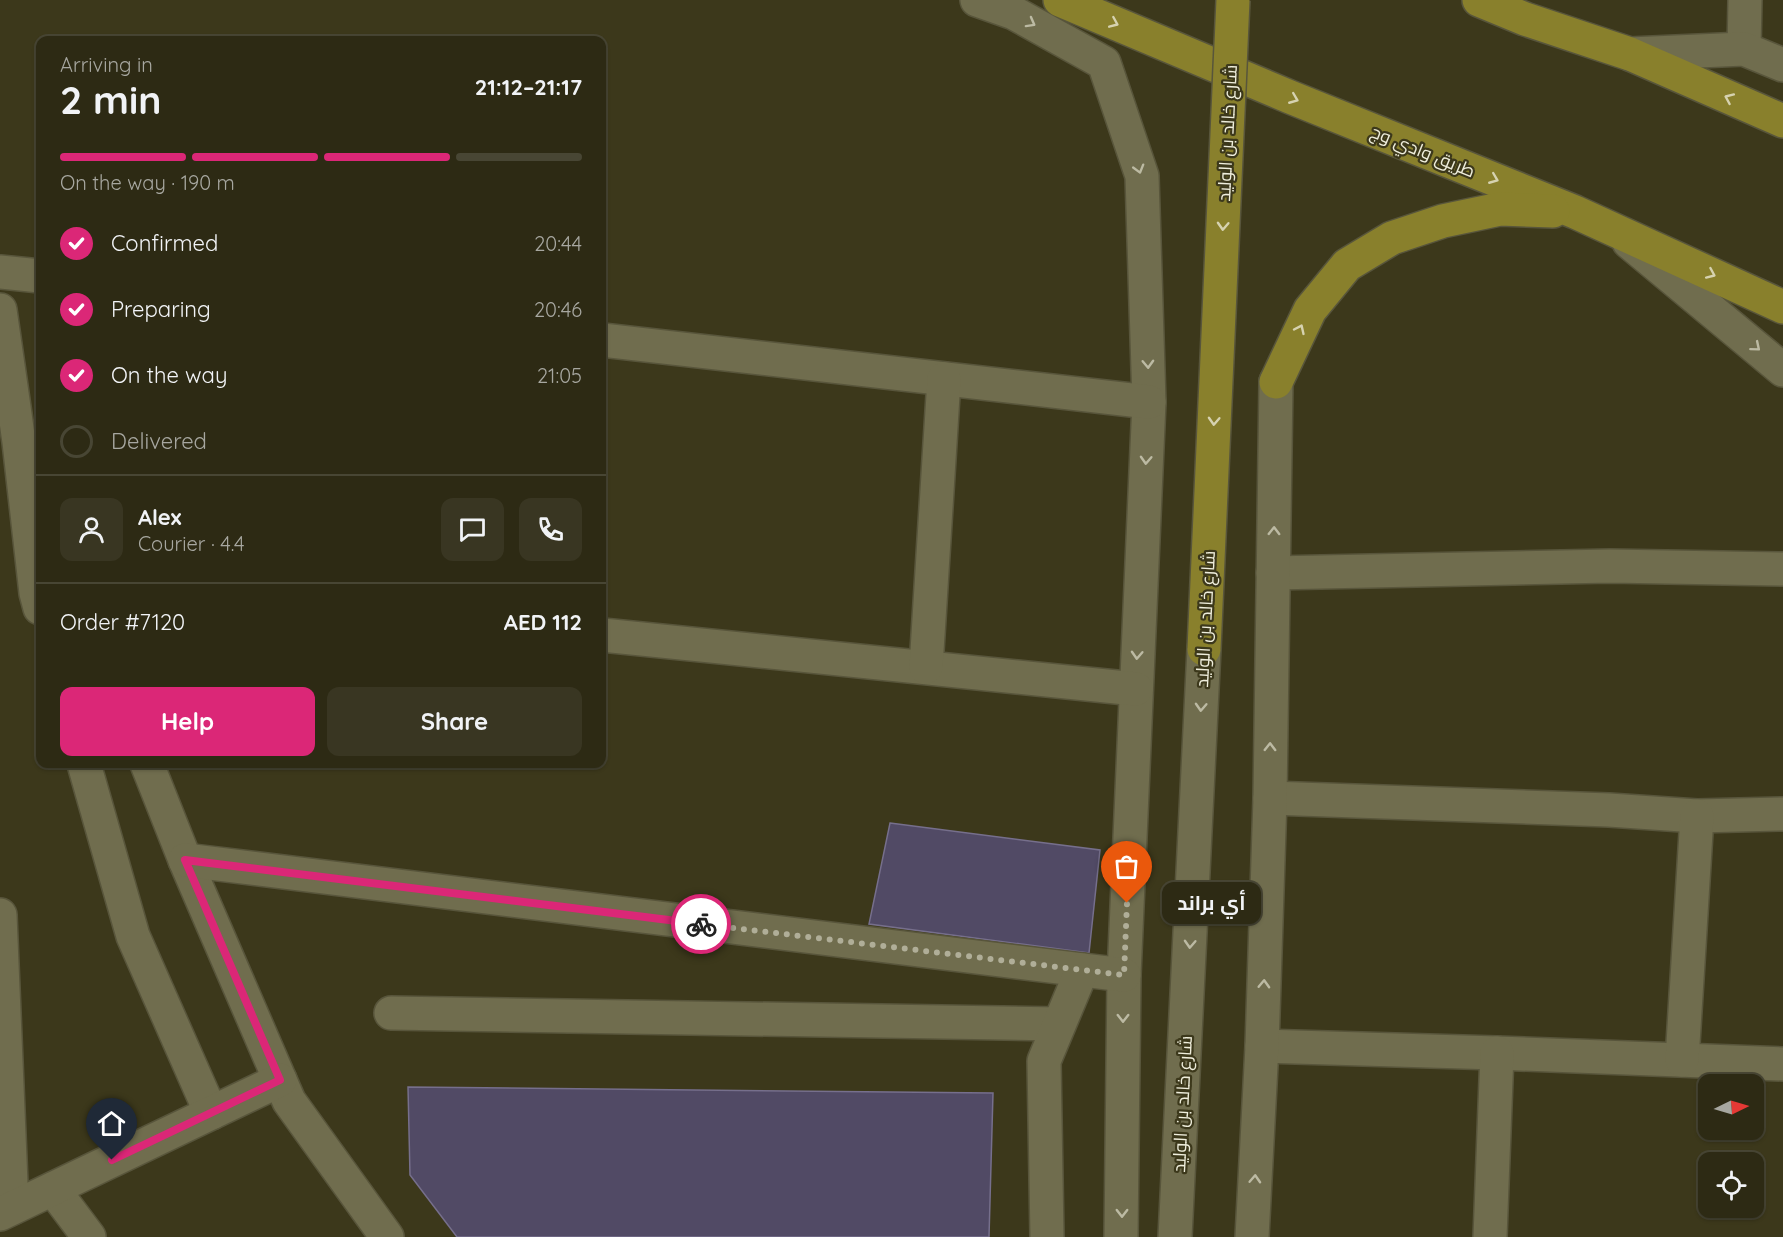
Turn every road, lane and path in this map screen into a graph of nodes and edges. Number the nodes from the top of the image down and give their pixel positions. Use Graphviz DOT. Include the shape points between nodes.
graph roads {
  1 [pos="977,0"];
  2 [pos="1060,0"];
  3 [pos="1233,0"];
  4 [pos="1481,0"];
  5 [pos="1745,0"];
  6 [pos="1744,49"];
  7 [pos="1630,54"];
  8 [pos="1783,65"];
  9 [pos="1783,121"];
  10 [pos="1575,212"];
  11 [pos="1614,229"];
  12 [pos="0,272"];
  13 [pos="36,276"];
  14 [pos="1783,307"];
  15 [pos="0,310"];
  16 [pos="606,340"];
  17 [pos="1783,370"];
  18 [pos="944,379"];
  19 [pos="1276,382"];
  20 [pos="1149,402"];
  21 [pos="10,441"];
  22 [pos="1783,569"];
  23 [pos="1273,573"];
  24 [pos="36,593"];
  25 [pos="606,635"];
  26 [pos="1204,649"];
  27 [pos="926,667"];
  28 [pos="1136,688"];
  29 [pos="85,768"];
  30 [pos="149,768"];
  31 [pos="1269,798"];
  32 [pos="1783,814"];
  33 [pos="1697,816"];
  34 [pos="185,860"];
  35 [pos="0,915"];
  36 [pos="1082,970"];
  37 [pos="1124,975"];
  38 [pos="391,1014"];
  39 [pos="1059,1024"];
  40 [pos="1262,1046"];
  41 [pos="1497,1053"];
  42 [pos="1682,1060"];
  43 [pos="1783,1064"];
  44 [pos="280,1080"];
  45 [pos="211,1113"];
  46 [pos="53,1189"];
  47 [pos="6,1211"];
  48 [pos="89,1237"];
  49 [pos="387,1237"];
  50 [pos="1047,1237"];
  51 [pos="1121,1237"];
  52 [pos="1175,1237"];
  53 [pos="1252,1237"];
  54 [pos="1490,1237"];
  1 -- 20 [label="street, one-way" via="1014,13 1104,63 1142,176"];
  2 -- 10 [label="main road, طريق وادي وج, one-way" via="1290,98"];
  3 -- 26 [label="main road, شارع خالد بن الوليد, one-way, bridge"];
  4 -- 7 [label="main road"];
  5 -- 6 [label="street"];
  6 -- 7 [label="street"];
  6 -- 8 [label="street"];
  9 -- 7 [label="main road, one-way"];
  10 -- 11 [label="main road, طريق وادي وج"];
  19 -- 10 [label="main road, one-way" via="1310,310 1347,265 1392,238 1443,221 1500,210"];
  11 -- 14 [label="main road, طريق وادي وج, one-way"];
  11 -- 17 [label="street, one-way"];
  12 -- 13 [label="street"];
  15 -- 21 [label="street"];
  16 -- 18 [label="street"];
  18 -- 20 [label="street"];
  18 -- 27 [label="street"];
  23 -- 19 [label="street, one-way"];
  20 -- 28 [label="street, one-way"];
  21 -- 24 [label="street"];
  22 -- 23 [label="street" via="1610,566"];
  31 -- 23 [label="street, one-way"];
  25 -- 27 [label="street"];
  26 -- 52 [label="street, شارع خالد بن الوليد, one-way"];
  27 -- 28 [label="street"];
  28 -- 37 [label="street"];
  29 -- 45 [label="street" via="133,936"];
  30 -- 34 [label="street"];
  31 -- 33 [label="street"];
  40 -- 31 [label="street, one-way"];
  32 -- 33 [label="street"];
  33 -- 42 [label="street"];
  34 -- 36 [label="street"];
  34 -- 44 [label="street"];
  35 -- 47 [label="street"];
  36 -- 37 [label="street"];
  36 -- 39 [label="street"];
  37 -- 51 [label="street, one-way"];
  38 -- 39 [label="street"];
  39 -- 50 [label="street" via="1044,1060"];
  40 -- 41 [label="street"];
  53 -- 40 [label="street, one-way"];
  41 -- 42 [label="street"];
  41 -- 54 [label="street"];
  42 -- 43 [label="street"];
  44 -- 45 [label="street"];
  44 -- 49 [label="street" via="289,1101"];
  45 -- 46 [label="street"];
  46 -- 47 [label="street"];
  46 -- 48 [label="street"];
}
